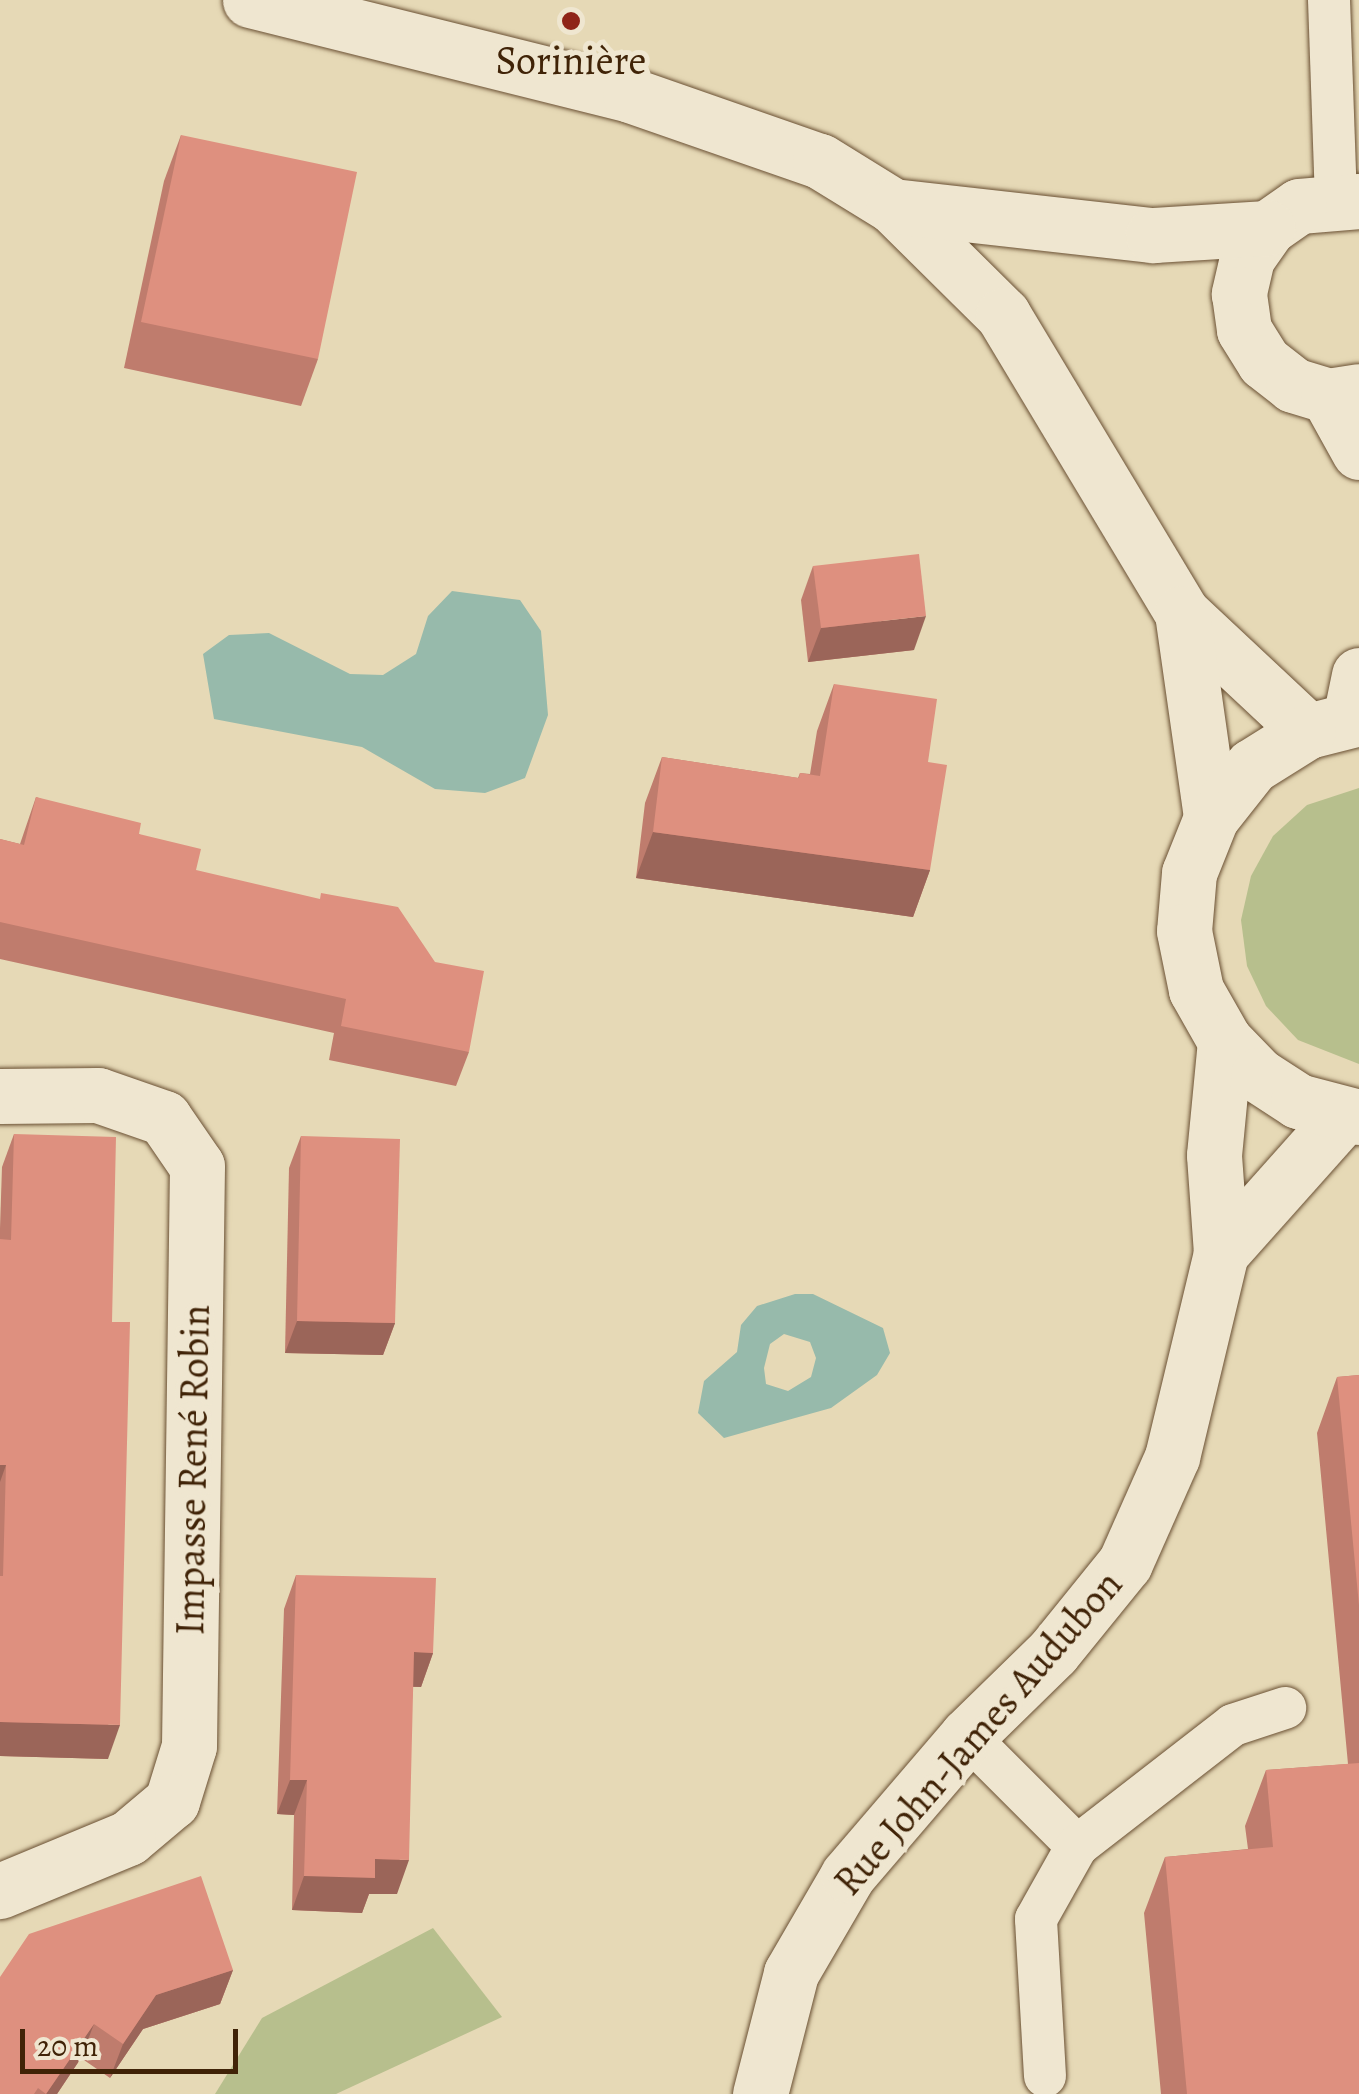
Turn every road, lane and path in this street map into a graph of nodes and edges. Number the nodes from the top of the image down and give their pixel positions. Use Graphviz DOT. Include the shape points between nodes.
graph roads {
  1 [pos="250,0"];
  2 [pos="373,0"];
  3 [pos="1329,0"];
  4 [pos="428,40"];
  5 [pos="1347,200"];
  6 [pos="893,206"];
  7 [pos="1268,228"];
  8 [pos="1344,394"];
  9 [pos="1359,452"];
  10 [pos="1182,613"];
  11 [pos="1344,711"];
  12 [pos="1211,818"];
  13 [pos="1225,1040"];
  14 [pos="0,1096"];
  15 [pos="1351,1116"];
  16 [pos="1221,1253"];
  17 [pos="1285,1708"];
  18 [pos="968,1736"];
  19 [pos="1077,1846"];
  20 [pos="0,1891"];
  21 [pos="1045,2076"];
  22 [pos="760,2094"];
  1 -- 4 [label="street"];
  2 -- 4 [label="lane"];
  3 -- 5 [label="lane"];
  4 -- 6 [label="street" via="630,94 820,161"];
  5 -- 7 [label="street" via="1299,206"];
  6 -- 7 [label="street" via="1153,235"];
  6 -- 10 [label="street" via="1003,315"];
  7 -- 8 [label="street" via="1247,258 1239,294 1244,330 1264,362 1292,385"];
  8 -- 9 [label="street"];
  10 -- 11 [label="street"];
  10 -- 12 [label="street"];
  11 -- 12 [label="street" via="1252,766"];
  12 -- 13 [label="street" via="1189,873 1184,932 1196,990"];
  13 -- 15 [label="street" via="1258,1075 1298,1100"];
  13 -- 16 [label="street, Rue John-James Audubon" via="1214,1156"];
  14 -- 20 [label="street, Impasse René Robin" via="98,1095 164,1118 197,1166 189,1746 172,1801 128,1838"];
  15 -- 16 [label="street, Rue John-James Audubon"];
  16 -- 18 [label="street, Rue John-James Audubon" via="1172,1457 1126,1563 1053,1652"];
  17 -- 19 [label="lane" via="1234,1725"];
  18 -- 19 [label="lane"];
  18 -- 22 [label="street, Rue John-James Audubon" via="848,1876 791,1973"];
  19 -- 21 [label="lane" via="1036,1919"];
}
